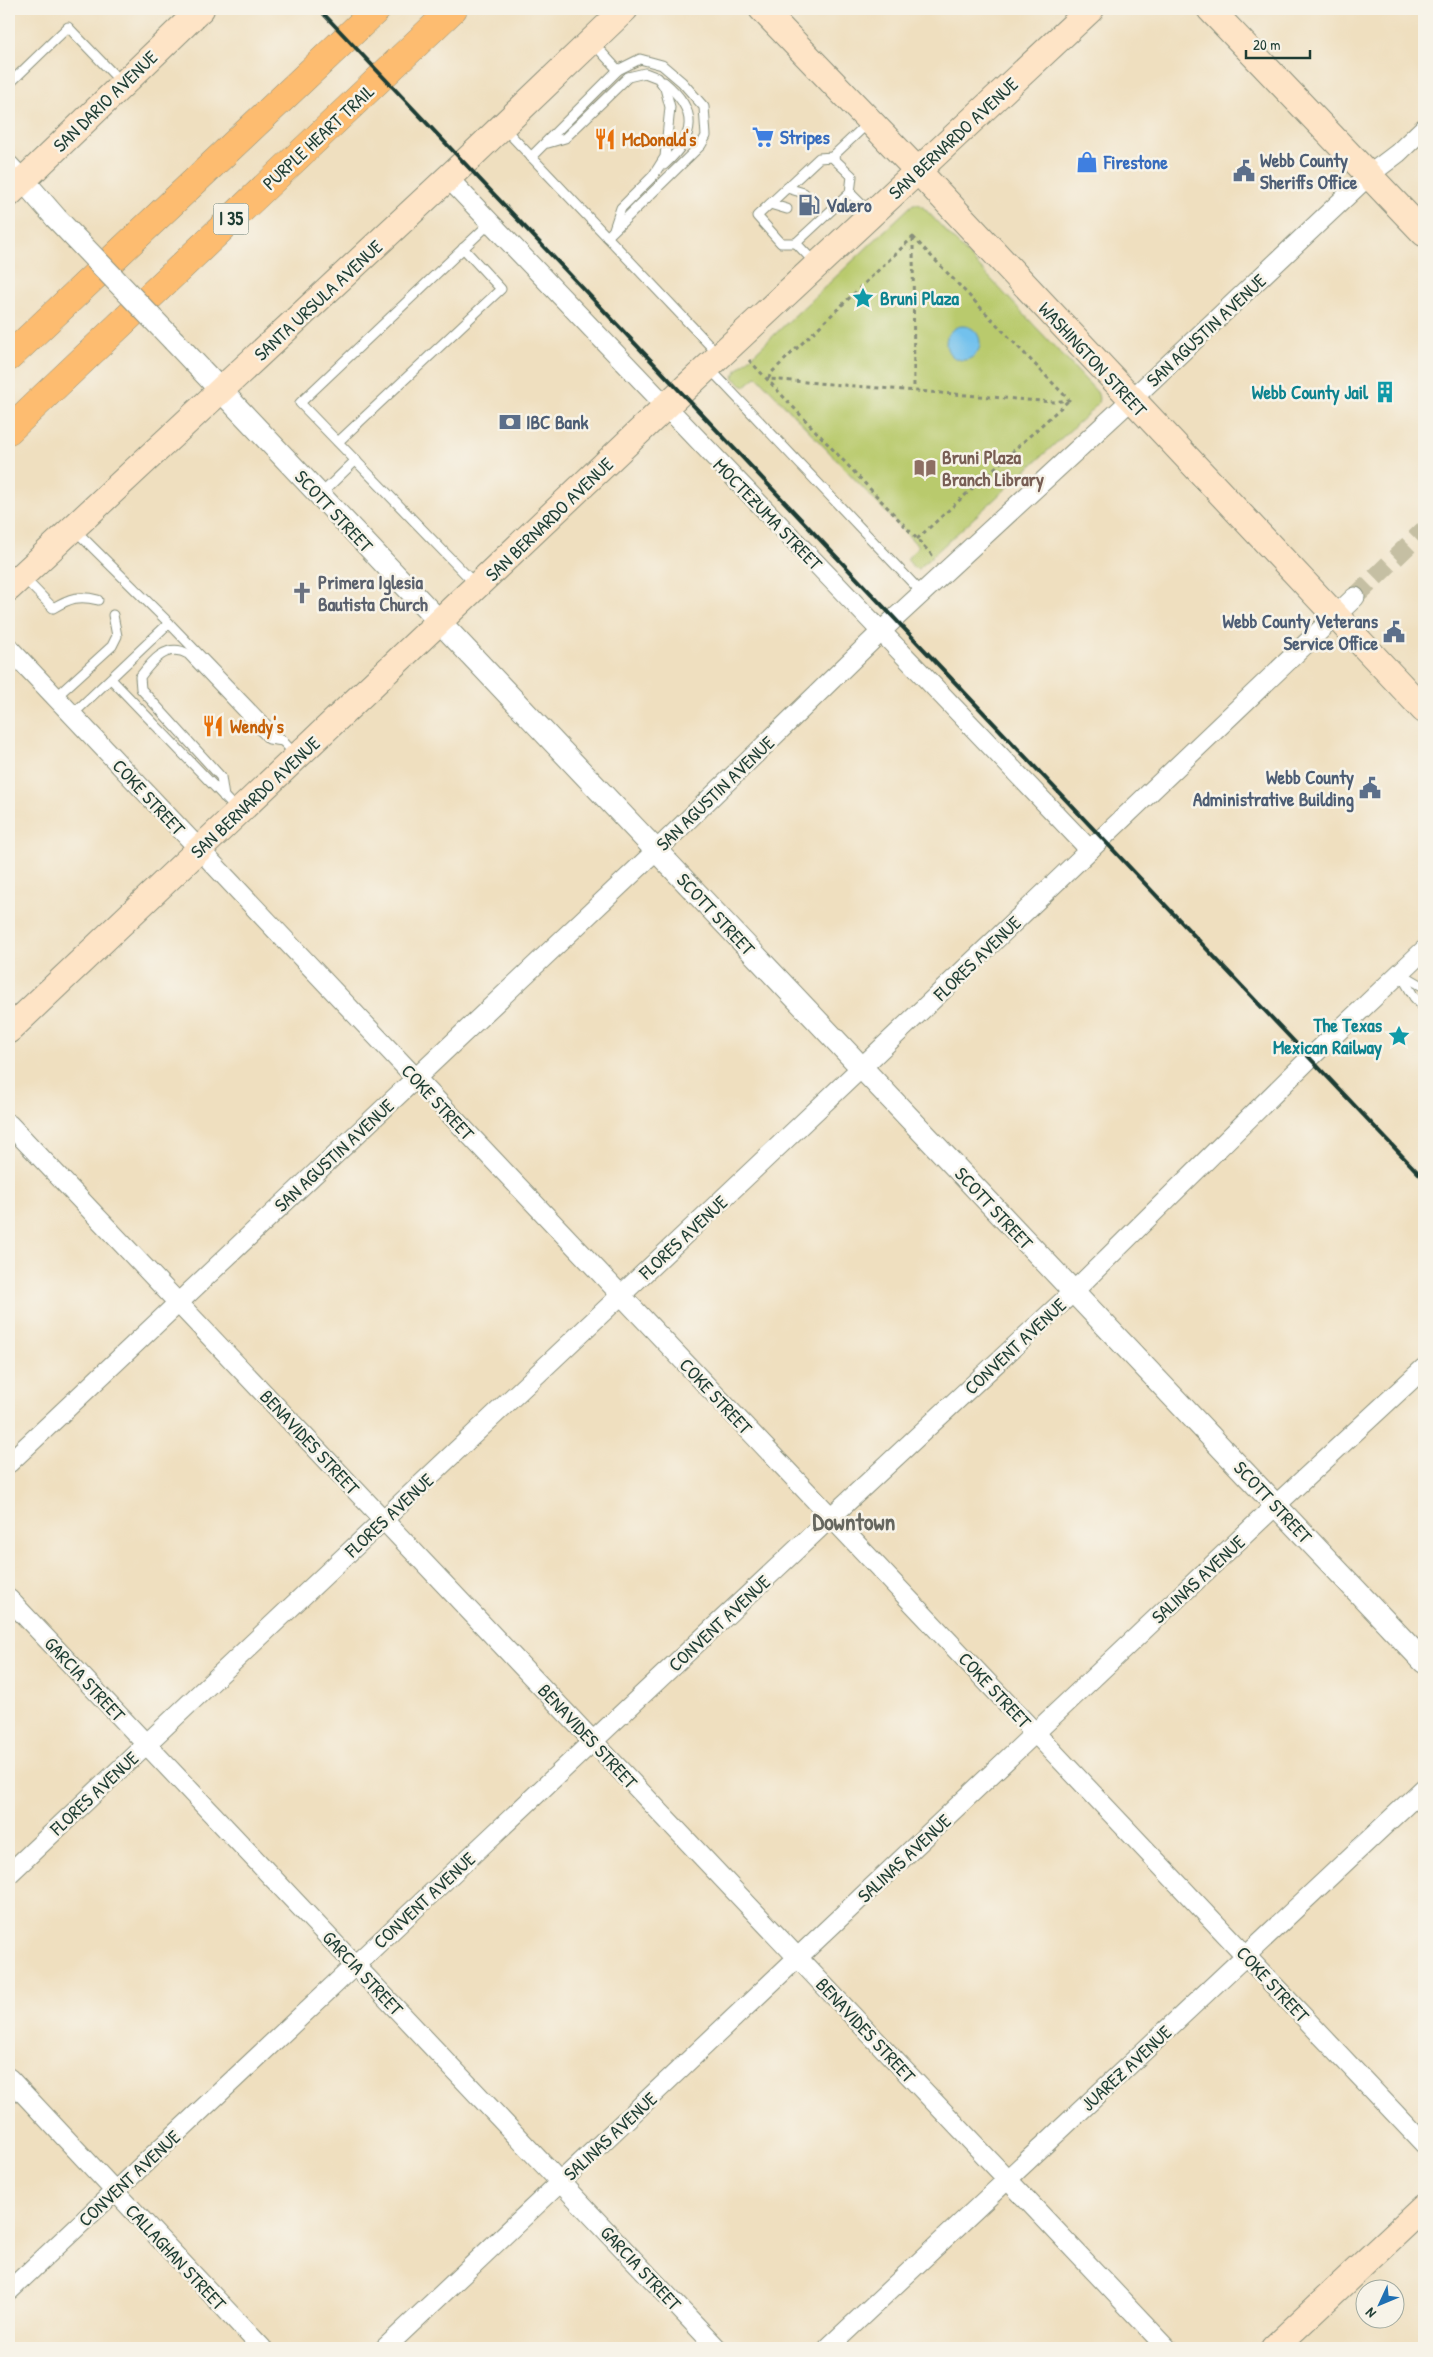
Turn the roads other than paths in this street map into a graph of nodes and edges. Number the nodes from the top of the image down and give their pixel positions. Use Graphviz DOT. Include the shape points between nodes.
graph roads {
  1 [pos="201,9"];
  2 [pos="377,9"];
  3 [pos="453,9"];
  4 [pos="625,9"];
  5 [pos="764,9"];
  6 [pos="1091,9"];
  7 [pos="1210,9"];
  8 [pos="591,41"];
  9 [pos="618,70"];
  10 [pos="658,78"];
  11 [pos="9,84"];
  12 [pos="123,84"];
  13 [pos="870,121"];
  14 [pos="502,126"];
  15 [pos="1424,128"];
  16 [pos="545,144"];
  17 [pos="531,157"];
  18 [pos="832,157"];
  19 [pos="918,171"];
  20 [pos="1369,175"];
  21 [pos="653,176"];
  22 [pos="448,178"];
  23 [pos="14,180"];
  24 [pos="787,188"];
  25 [pos="804,193"];
  26 [pos="850,193"];
  27 [pos="770,204"];
  28 [pos="787,209"];
  29 [pos="872,215"];
  30 [pos="490,222"];
  31 [pos="614,229"];
  32 [pos="1424,233"];
  33 [pos="607,236"];
  34 [pos="796,243"];
  35 [pos="463,248"];
  36 [pos="817,265"];
  37 [pos="9,357"];
  38 [pos="714,361"];
  39 [pos="222,390"];
  40 [pos="1131,400"];
  41 [pos="666,408"];
  42 [pos="9,430"];
  43 [pos="338,442"];
  44 [pos="356,460"];
  45 [pos="320,495"];
  46 [pos="73,529"];
  47 [pos="16,582"];
  48 [pos="478,587"];
  49 [pos="922,593"];
  50 [pos="1355,597"];
  51 [pos="98,600"];
  52 [pos="113,615"];
  53 [pos="1335,617"];
  54 [pos="169,623"];
  55 [pos="440,623"];
  56 [pos="881,632"];
  57 [pos="9,648"];
  58 [pos="111,679"];
  59 [pos="56,697"];
  60 [pos="1424,710"];
  61 [pos="72,715"];
  62 [pos="291,749"];
  63 [pos="232,805"];
  64 [pos="199,850"];
  65 [pos="1090,850"];
  66 [pos="656,851"];
  67 [pos="1424,950"];
  68 [pos="1400,973"];
  69 [pos="1424,987"];
  70 [pos="1424,1008"];
  71 [pos="9,1030"];
  72 [pos="861,1068"];
  73 [pos="415,1078"];
  74 [pos="9,1124"];
  75 [pos="1073,1292"];
  76 [pos="621,1295"];
  77 [pos="178,1302"];
  78 [pos="1424,1368"];
  79 [pos="9,1463"];
  80 [pos="1276,1505"];
  81 [pos="831,1517"];
  82 [pos="383,1520"];
  83 [pos="9,1598"];
  84 [pos="1424,1662"];
  85 [pos="1035,1733"];
  86 [pos="593,1741"];
  87 [pos="146,1744"];
  88 [pos="1424,1788"];
  89 [pos="9,1874"];
  90 [pos="1246,1956"];
  91 [pos="798,1958"];
  92 [pos="355,1965"];
  93 [pos="9,2078"];
  94 [pos="1424,2144"];
  95 [pos="1007,2180"];
  96 [pos="560,2182"];
  97 [pos="115,2191"];
  98 [pos="1424,2206"];
  99 [pos="9,2291"];
  100 [pos="262,2348"];
  101 [pos="385,2348"];
  102 [pos="717,2348"];
  103 [pos="828,2348"];
  104 [pos="1167,2348"];
  105 [pos="1274,2348"];
  1 -- 12 [label="main road, SAN DARIO AVENUE"];
  2 -- 37 [label="highway"];
  3 -- 42 [label="highway, PURPLE HEART TRAIL / I 35"];
  4 -- 8 [label="main road, SANTA URSULA AVENUE"];
  5 -- 13 [label="main road, WASHINGTON STREET"];
  6 -- 19 [label="main road, SAN BERNARDO AVENUE"];
  7 -- 20 [label="main road"];
  8 -- 9 [label="lane"];
  8 -- 14 [label="main road, SANTA URSULA AVENUE"];
  9 -- 16 [label="lane"];
  9 -- 31 [label="lane" via="640,59 662,65 704,107 706,136 701,145"];
  10 -- 16 [label="lane" via="645,73 628,77 565,138"];
  10 -- 21 [label="lane" via="665,88 670,107 669,136 665,158"];
  10 -- 21 [label="lane" via="678,95 689,116 690,128 678,152"];
  11 -- 12 [label="lane" via="68,27"];
  12 -- 23 [label="main road, SAN DARIO AVENUE"];
  13 -- 18 [label="lane"];
  13 -- 19 [label="main road, WASHINGTON STREET"];
  14 -- 17 [label="lane"];
  14 -- 22 [label="main road, SANTA URSULA AVENUE"];
  15 -- 20 [label="street, SAN AGUSTIN AVENUE"];
  16 -- 17 [label="lane"];
  17 -- 33 [label="lane"];
  18 -- 24 [label="lane" via="820,158"];
  18 -- 26 [label="lane" via="852,176"];
  19 -- 29 [label="main road, SAN BERNARDO AVENUE"];
  19 -- 40 [label="main road, WASHINGTON STREET"];
  20 -- 32 [label="main road"];
  20 -- 40 [label="street, SAN AGUSTIN AVENUE"];
  21 -- 31 [label="lane" via="620,208"];
  22 -- 30 [label="street, MOCTEZUMA STREET"];
  22 -- 39 [label="main road, SANTA URSULA AVENUE"];
  23 -- 39 [label="street, SCOTT STREET, bridge" via="56,218"];
  24 -- 25 [label="lane"];
  24 -- 27 [label="lane"];
  26 -- 29 [label="lane"];
  26 -- 34 [label="lane" via="835,201"];
  27 -- 28 [label="lane"];
  27 -- 34 [label="lane" via="757,216 781,243"];
  29 -- 36 [label="main road, SAN BERNARDO AVENUE"];
  30 -- 35 [label="lane"];
  30 -- 41 [label="street, MOCTEZUMA STREET"];
  31 -- 33 [label="lane"];
  33 -- 38 [label="lane"];
  34 -- 36 [label="lane"];
  35 -- 43 [label="lane" via="300,403"];
  35 -- 43 [label="lane" via="501,289"];
  36 -- 38 [label="main road, SAN BERNARDO AVENUE"];
  38 -- 41 [label="main road, SAN BERNARDO AVENUE"];
  38 -- 49 [label="lane"];
  39 -- 45 [label="street, SCOTT STREET"];
  39 -- 46 [label="main road, SANTA URSULA AVENUE"];
  40 -- 49 [label="street, SAN AGUSTIN AVENUE"];
  40 -- 53 [label="main road, WASHINGTON STREET"];
  41 -- 48 [label="main road, SAN BERNARDO AVENUE"];
  41 -- 56 [label="street, MOCTEZUMA STREET"];
  43 -- 44 [label="lane"];
  44 -- 45 [label="lane"];
  44 -- 48 [label="lane"];
  45 -- 55 [label="street, SCOTT STREET"];
  46 -- 47 [label="main road, SANTA URSULA AVENUE"];
  46 -- 54 [label="lane"];
  47 -- 51 [label="lane" via="53,608 70,598 84,596"];
  48 -- 55 [label="main road, SAN BERNARDO AVENUE"];
  49 -- 56 [label="street, SAN AGUSTIN AVENUE"];
  50 -- 53 [label="street, FLORES AVENUE"];
  52 -- 59 [label="lane" via="117,636 112,646"];
  53 -- 60 [label="main road, WASHINGTON STREET"];
  53 -- 65 [label="street, FLORES AVENUE"];
  54 -- 58 [label="lane"];
  54 -- 62 [label="lane"];
  55 -- 62 [label="main road, SAN BERNARDO AVENUE"];
  55 -- 66 [label="street, SCOTT STREET"];
  56 -- 65 [label="street, MOCTEZUMA STREET"];
  56 -- 66 [label="street, SAN AGUSTIN AVENUE"];
  57 -- 59 [label="street, COKE STREET"];
  58 -- 61 [label="lane"];
  58 -- 63 [label="lane"];
  59 -- 61 [label="street, COKE STREET"];
  61 -- 64 [label="street, COKE STREET"];
  62 -- 63 [label="main road, SAN BERNARDO AVENUE"];
  62 -- 63 [label="lane" via="270,739 259,729 188,654 181,650 167,650 152,661 140,676 141,689 221,777"];
  63 -- 64 [label="main road, SAN BERNARDO AVENUE"];
  64 -- 71 [label="main road, SAN BERNARDO AVENUE"];
  64 -- 73 [label="street, COKE STREET"];
  65 -- 72 [label="street, FLORES AVENUE"];
  66 -- 72 [label="street, SCOTT STREET"];
  66 -- 73 [label="street, SAN AGUSTIN AVENUE"];
  67 -- 68 [label="street, CONVENT AVENUE"];
  68 -- 69 [label="lane"];
  68 -- 70 [label="lane"];
  68 -- 75 [label="street, CONVENT AVENUE"];
  72 -- 75 [label="street, SCOTT STREET"];
  72 -- 76 [label="street, FLORES AVENUE"];
  73 -- 76 [label="street, COKE STREET"];
  73 -- 77 [label="street, SAN AGUSTIN AVENUE"];
  74 -- 77 [label="street, BENAVIDES STREET"];
  75 -- 80 [label="street, SCOTT STREET"];
  75 -- 81 [label="street, CONVENT AVENUE"];
  76 -- 81 [label="street, COKE STREET"];
  76 -- 82 [label="street, FLORES AVENUE"];
  77 -- 79 [label="street, SAN AGUSTIN AVENUE"];
  77 -- 82 [label="street, BENAVIDES STREET"];
  78 -- 80 [label="street, SALINAS AVENUE"];
  80 -- 84 [label="street, SCOTT STREET"];
  80 -- 85 [label="street, SALINAS AVENUE"];
  81 -- 85 [label="street, COKE STREET"];
  81 -- 86 [label="street, CONVENT AVENUE"];
  82 -- 86 [label="street, BENAVIDES STREET"];
  82 -- 87 [label="street, FLORES AVENUE"];
  83 -- 87 [label="street, GARCIA STREET"];
  85 -- 90 [label="street, COKE STREET"];
  85 -- 91 [label="street, SALINAS AVENUE"];
  86 -- 91 [label="street, BENAVIDES STREET"];
  86 -- 92 [label="street, CONVENT AVENUE"];
  87 -- 89 [label="street, FLORES AVENUE"];
  87 -- 92 [label="street, GARCIA STREET"];
  88 -- 90 [label="street, JUAREZ AVENUE"];
  90 -- 94 [label="street, COKE STREET"];
  90 -- 95 [label="street, JUAREZ AVENUE"];
  91 -- 95 [label="street, BENAVIDES STREET"];
  91 -- 96 [label="street, SALINAS AVENUE"];
  92 -- 96 [label="street, GARCIA STREET"];
  92 -- 97 [label="street, CONVENT AVENUE"];
  93 -- 97 [label="street, CALLAGHAN STREET"];
  95 -- 103 [label="street, JUAREZ AVENUE"];
  95 -- 104 [label="street, BENAVIDES STREET"];
  96 -- 101 [label="street, SALINAS AVENUE"];
  96 -- 102 [label="street, GARCIA STREET"];
  97 -- 99 [label="street, CONVENT AVENUE"];
  97 -- 100 [label="street, CALLAGHAN STREET"];
  98 -- 105 [label="main road"];
}
